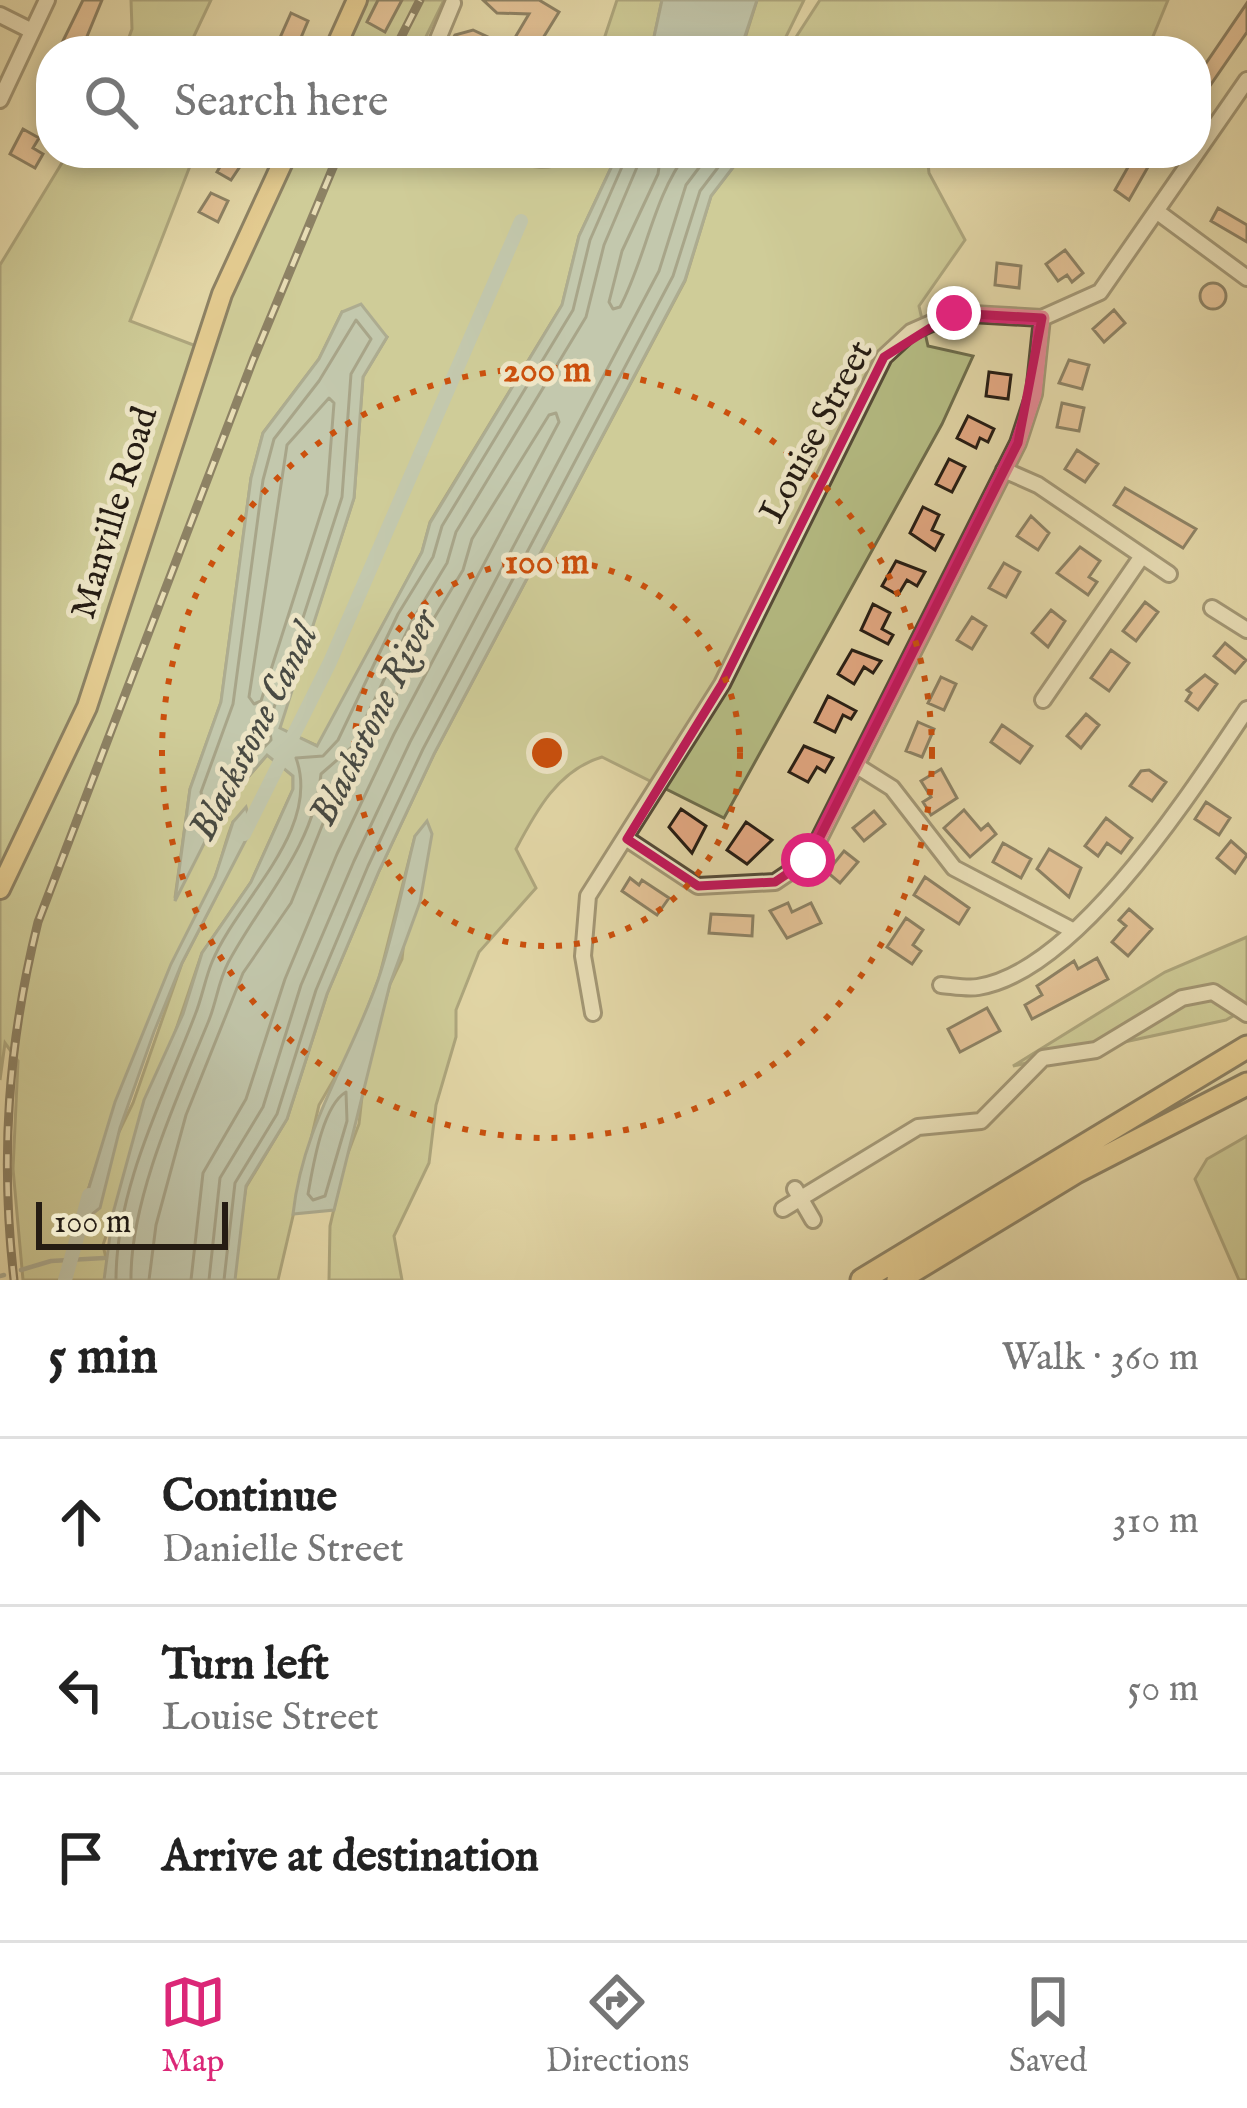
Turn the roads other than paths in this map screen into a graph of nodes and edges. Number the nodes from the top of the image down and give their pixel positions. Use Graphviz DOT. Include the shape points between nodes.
graph roads {
  1 [pos="47,0"];
  2 [pos="357,0"];
  3 [pos="452,1"];
  4 [pos="0,15"];
  5 [pos="32,31"];
  6 [pos="341,36"];
  7 [pos="439,36"];
  8 [pos="1244,90"];
  9 [pos="0,100"];
  10 [pos="1211,138"];
  11 [pos="280,168"];
  12 [pos="1190,168"];
  13 [pos="1159,213"];
  14 [pos="1247,278"];
  15 [pos="1042,318"];
  16 [pos="1004,470"];
  17 [pos="1142,556"];
  18 [pos="1169,574"];
  19 [pos="1211,608"];
  20 [pos="1247,631"];
  21 [pos="1042,700"];
  22 [pos="1247,710"];
  23 [pos="856,766"];
  24 [pos="627,838"];
  25 [pos="0,889"];
  26 [pos="1073,931"];
  27 [pos="941,985"];
  28 [pos="593,1012"];
  29 [pos="1247,1014"];
  30 [pos="1247,1047"];
  31 [pos="1247,1084"];
  32 [pos="798,1193"];
  33 [pos="783,1209"];
  34 [pos="813,1220"];
  35 [pos="862,1280"];
  36 [pos="898,1280"];
  1 -- 5 [label="street"];
  2 -- 6 [label="main road"];
  3 -- 7 [label="street"];
  4 -- 5 [label="street"];
  5 -- 9 [label="street"];
  8 -- 10 [label="street, Louise Street"];
  11 -- 25 [label="main road, Manville Road" via="207,335 87,707"];
  12 -- 13 [label="street, Louise Street"];
  13 -- 14 [label="street"];
  13 -- 15 [label="street, Louise Street" via="1100,292"];
  15 -- 16 [label="street" via="1028,419"];
  15 -- 24 [label="street, Louise Street" via="954,313 910,332 884,357 722,684"];
  16 -- 17 [label="street"];
  16 -- 23 [label="street"];
  17 -- 18 [label="street"];
  17 -- 21 [label="street"];
  19 -- 20 [label="street"];
  22 -- 26 [label="street" via="1168,826"];
  23 -- 24 [label="street" via="808,860 775,882 698,886"];
  23 -- 26 [label="street" via="892,788 954,868"];
  24 -- 28 [label="street, Louise Street" via="585,911"];
  26 -- 27 [label="street" via="996,982"];
  29 -- 32 [label="street" via="1213,992 1182,998 1102,1048 1037,1061 981,1121 918,1127"];
  30 -- 35 [label="highway"];
  31 -- 36 [label="highway" via="1076,1172"];
  32 -- 33 [label="street"];
  32 -- 34 [label="street"];
}
